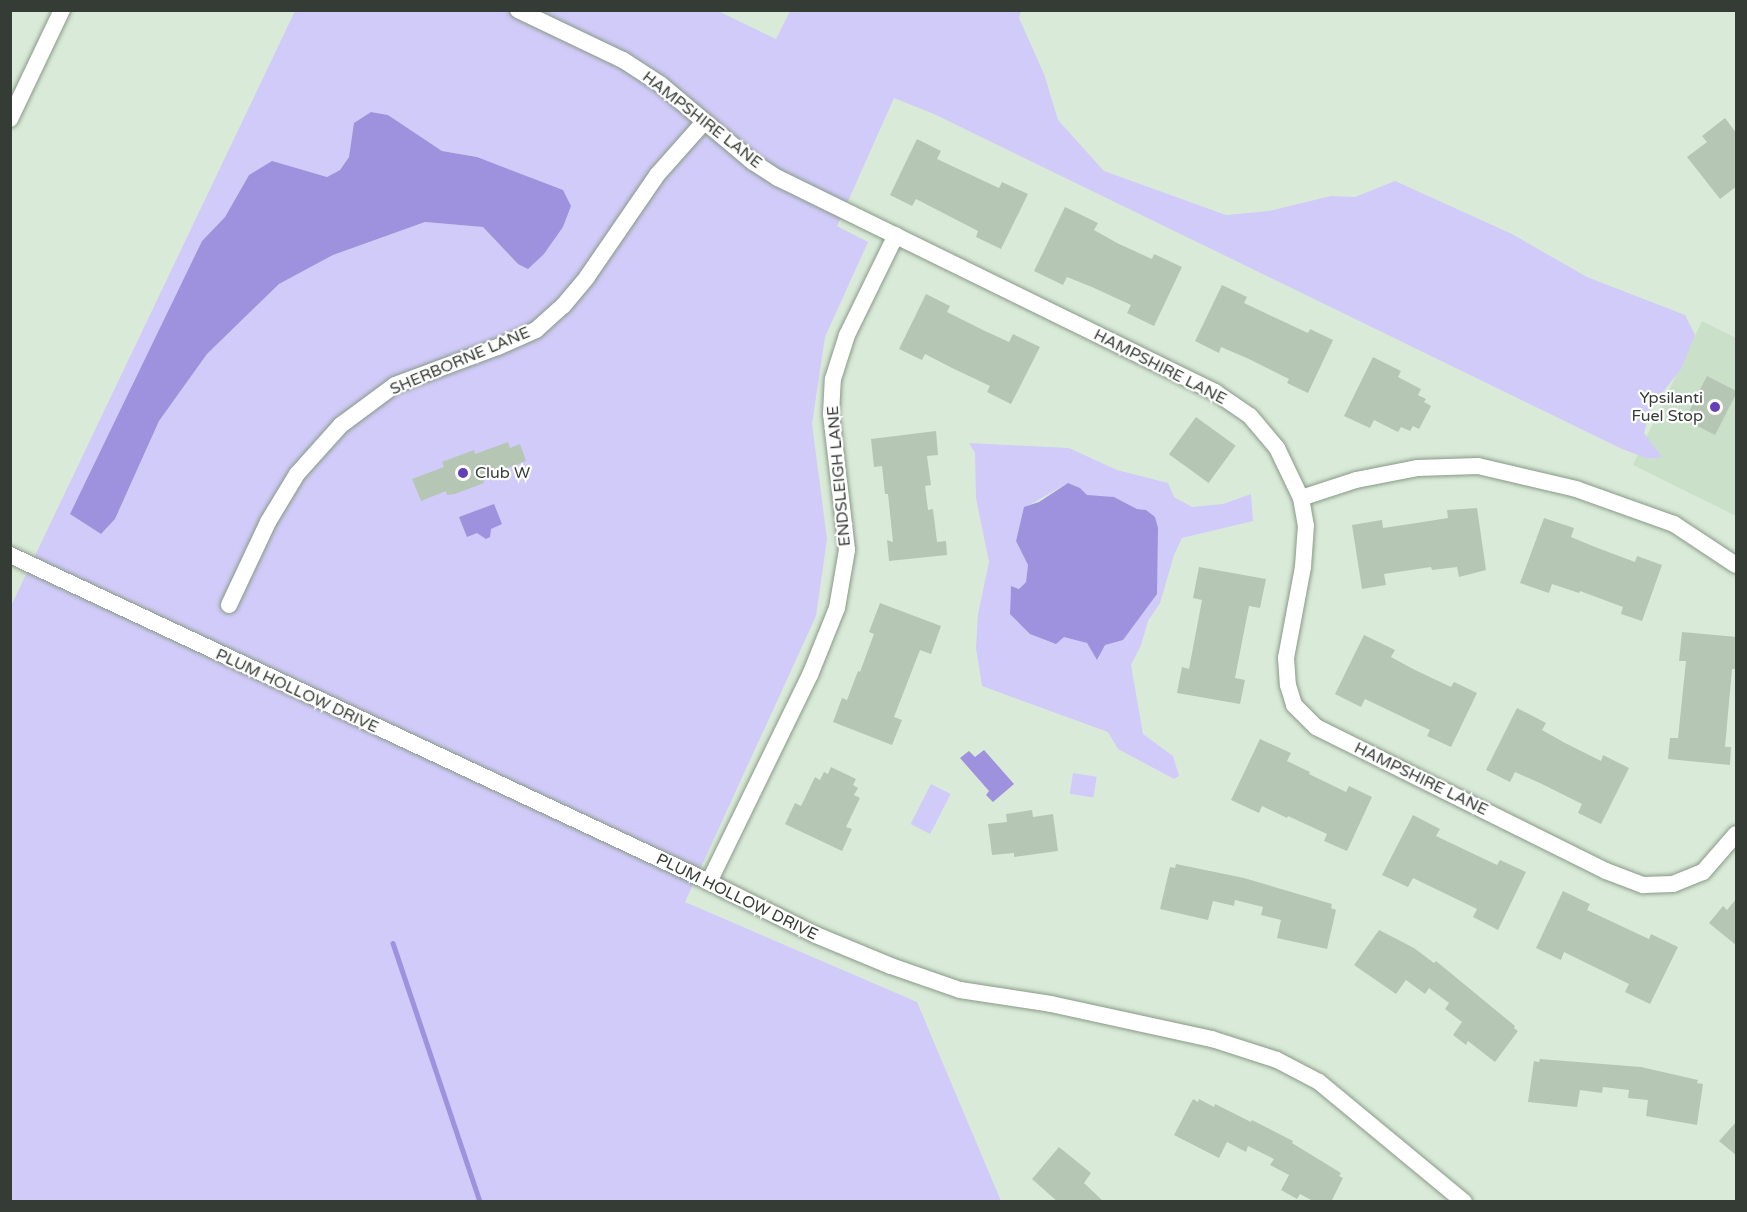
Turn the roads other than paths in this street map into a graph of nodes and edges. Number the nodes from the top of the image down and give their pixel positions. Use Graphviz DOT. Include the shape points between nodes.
graph roads {
  1 [pos="62,10"];
  2 [pos="518,10"];
  3 [pos="10,119"];
  4 [pos="704,122"];
  5 [pos="896,235"];
  6 [pos="1301,498"];
  7 [pos="10,555"];
  8 [pos="1737,565"];
  9 [pos="229,605"];
  10 [pos="1737,834"];
  11 [pos="709,882"];
  12 [pos="1464,1202"];
  1 -- 3 [label="street"];
  2 -- 4 [label="street, HAMPSHIRE LANE" via="624,60 660,84"];
  4 -- 5 [label="street, HAMPSHIRE LANE" via="778,178"];
  4 -- 9 [label="street, SHERBORNE LANE" via="657,175 575,292 536,330 396,385 341,425 297,474 268,522"];
  5 -- 6 [label="street, HAMPSHIRE LANE" via="1215,392 1250,416 1277,448"];
  5 -- 11 [label="street, ENDSLEIGH LANE" via="847,335 833,379 831,414 847,550 837,608 810,675"];
  6 -- 8 [label="street" via="1356,480 1417,468 1478,466 1576,489 1674,524"];
  6 -- 10 [label="street, HAMPSHIRE LANE" via="1306,525 1303,567 1286,658 1294,705 1316,727 1606,871 1643,885 1673,884 1703,872"];
  7 -- 11 [label="street, PLUM HOLLOW DRIVE"];
  11 -- 12 [label="street, PLUM HOLLOW DRIVE" via="816,935 960,990 1051,1004 1212,1039 1276,1060 1319,1082"];
}
